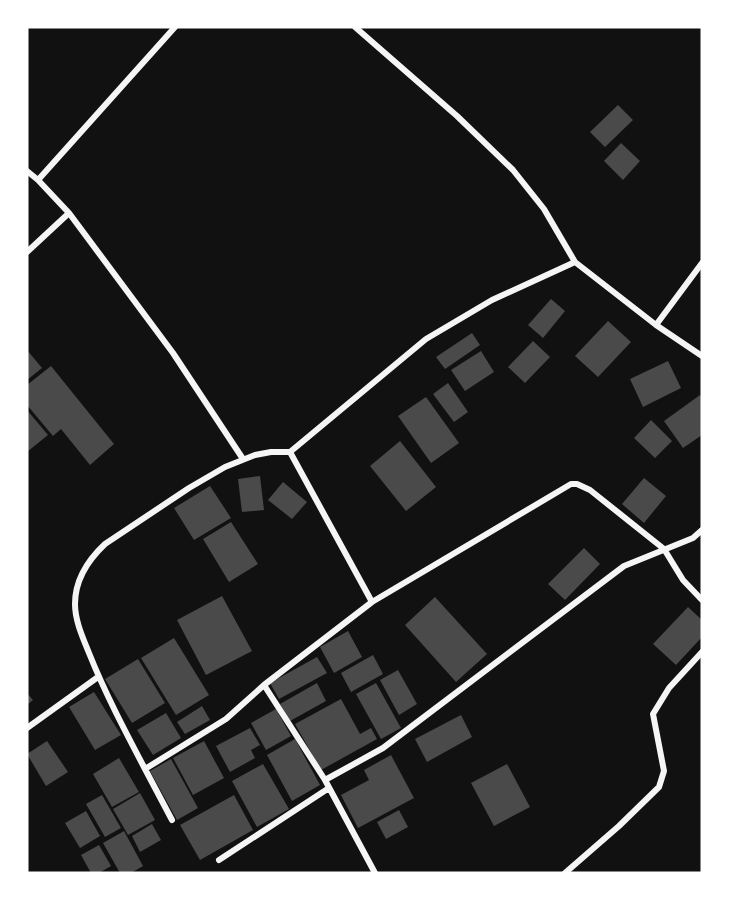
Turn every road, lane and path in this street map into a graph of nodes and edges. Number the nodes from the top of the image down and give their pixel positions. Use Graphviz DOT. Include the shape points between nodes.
graph roads {
  1 [pos="175,27"];
  2 [pos="355,27"];
  3 [pos="27,171"];
  4 [pos="38,180"];
  5 [pos="69,213"];
  6 [pos="27,252"];
  7 [pos="575,262"];
  8 [pos="702,263"];
  9 [pos="656,325"];
  10 [pos="702,356"];
  11 [pos="290,452"];
  12 [pos="243,459"];
  13 [pos="702,530"];
  14 [pos="664,549"];
  15 [pos="702,600"];
  16 [pos="372,602"];
  17 [pos="702,652"];
  18 [pos="98,677"];
  19 [pos="264,684"];
  20 [pos="27,728"];
  21 [pos="145,769"];
  22 [pos="325,780"];
  23 [pos="329,788"];
  24 [pos="172,820"];
  25 [pos="219,860"];
  26 [pos="375,873"];
  27 [pos="566,873"];
  1 -- 4 [label="street"];
  2 -- 7 [label="street" via="513,170 544,209"];
  3 -- 4 [label="street"];
  4 -- 5 [label="street"];
  5 -- 6 [label="street"];
  5 -- 12 [label="street" via="173,353"];
  7 -- 9 [label="street"];
  7 -- 11 [label="street" via="492,300 426,339"];
  8 -- 9 [label="street"];
  9 -- 10 [label="street"];
  11 -- 12 [label="street"];
  11 -- 16 [label="street"];
  12 -- 18 [label="street" via="130,526 105,544 87,564 75,604"];
  13 -- 14 [label="street" via="693,538"];
  14 -- 15 [label="street"];
  14 -- 16 [label="street" via="590,490 571,484"];
  14 -- 22 [label="street" via="624,566 383,748"];
  16 -- 19 [label="street"];
  17 -- 27 [label="street" via="669,688 653,714 664,771 659,787"];
  18 -- 20 [label="street"];
  18 -- 21 [label="street"];
  19 -- 21 [label="street" via="225,719"];
  19 -- 22 [label="street"];
  21 -- 24 [label="street"];
  22 -- 23 [label="street"];
  23 -- 25 [label="street"];
  23 -- 26 [label="street"];
}
